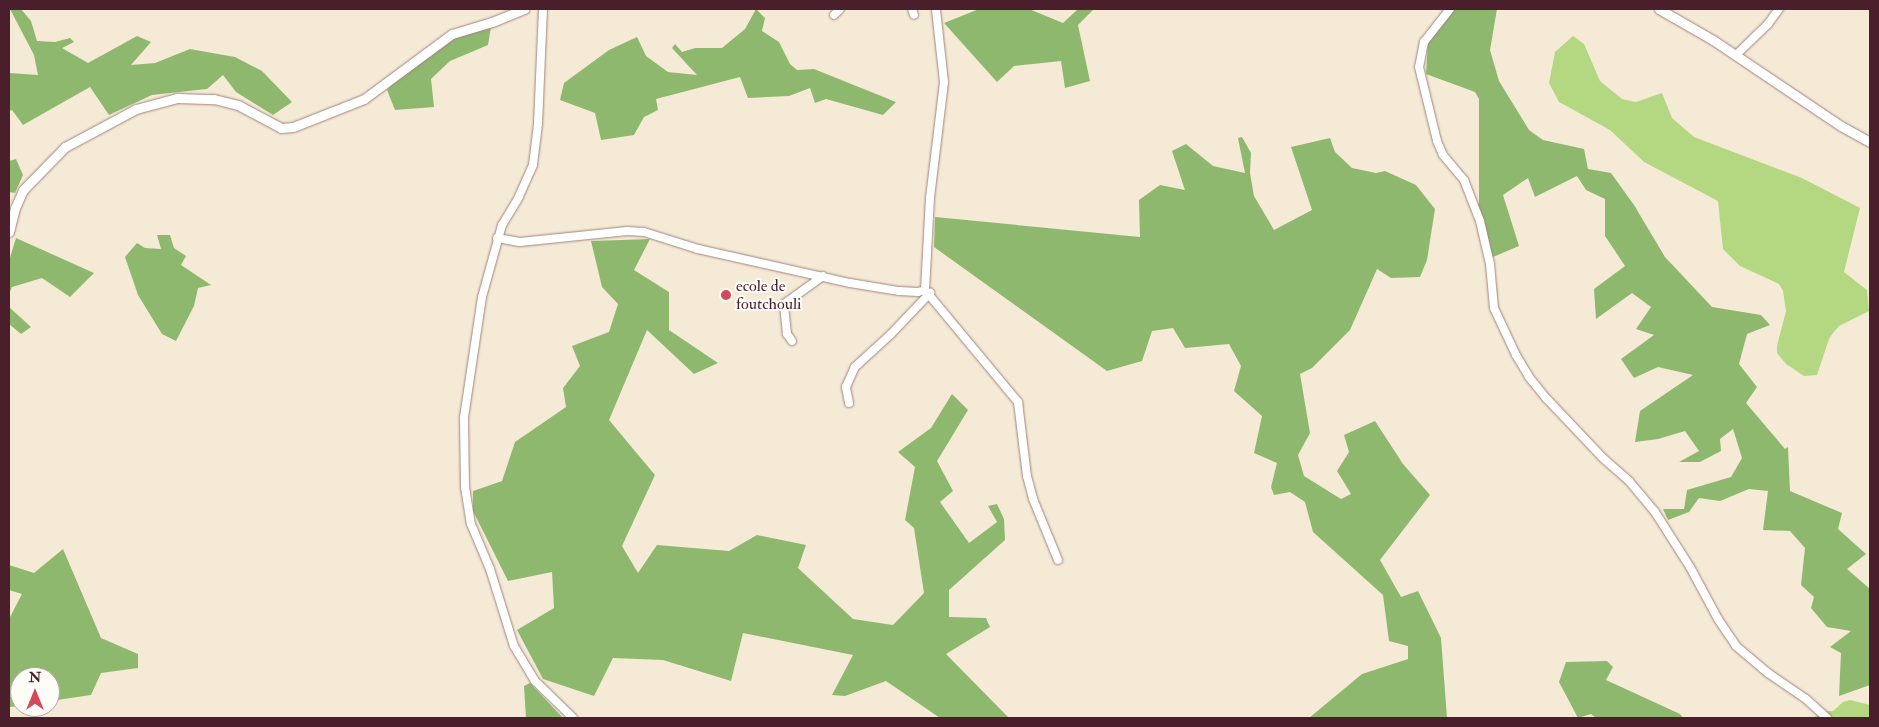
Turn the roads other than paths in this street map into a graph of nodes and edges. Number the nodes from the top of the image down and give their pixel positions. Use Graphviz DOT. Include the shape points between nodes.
graph roads {
  1 [pos="524,9"];
  2 [pos="543,9"];
  3 [pos="840,9"];
  4 [pos="936,9"];
  5 [pos="1450,9"];
  6 [pos="1658,9"];
  7 [pos="1779,9"];
  8 [pos="834,15"];
  9 [pos="1736,55"];
  10 [pos="1870,142"];
  11 [pos="9,232"];
  12 [pos="498,238"];
  13 [pos="823,276"];
  14 [pos="928,292"];
  15 [pos="792,341"];
  16 [pos="848,403"];
  17 [pos="1058,560"];
  18 [pos="573,718"];
  19 [pos="1827,718"];
  1 -- 11 [label="street" via="452,34 364,99 293,127 281,128 238,104 214,99 177,98 136,109 65,147 23,190"];
  2 -- 12 [label="street" via="533,165"];
  3 -- 8 [label="street"];
  4 -- 14 [label="street" via="944,82 930,198"];
  5 -- 19 [label="street" via="1424,42 1419,67 1437,141 1443,155 1464,180 1480,221 1490,264 1494,308 1516,355 1547,399 1629,481 1655,512 1736,646"];
  6 -- 9 [label="street"];
  7 -- 9 [label="street"];
  9 -- 10 [label="street" via="1833,121"];
  12 -- 13 [label="street" via="520,242 644,232 698,250"];
  12 -- 18 [label="street" via="482,297 466,399 463,433 466,498 471,524 490,569 514,646 535,681"];
  13 -- 14 [label="street" via="899,291"];
  13 -- 15 [label="street" via="784,304 787,334"];
  14 -- 16 [label="street" via="856,367 846,387"];
  14 -- 17 [label="street" via="1018,402 1027,476"];
}
